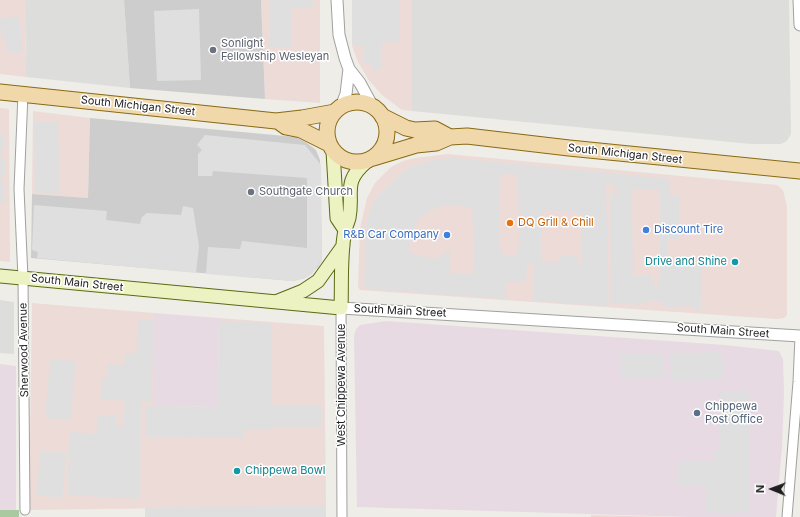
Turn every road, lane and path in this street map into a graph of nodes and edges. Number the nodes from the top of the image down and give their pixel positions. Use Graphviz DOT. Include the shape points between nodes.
graph roads {
  1 [pos="337,0"];
  2 [pos="799,0"];
  3 [pos="800,25"];
  4 [pos="349,69"];
  5 [pos="0,92"];
  6 [pos="23,94"];
  7 [pos="338,109"];
  8 [pos="377,111"];
  9 [pos="276,121"];
  10 [pos="450,137"];
  11 [pos="331,148"];
  12 [pos="370,160"];
  13 [pos="800,171"];
  14 [pos="345,230"];
  15 [pos="344,246"];
  16 [pos="0,276"];
  17 [pos="23,278"];
  18 [pos="275,303"];
  19 [pos="342,308"];
  20 [pos="800,337"];
  21 [pos="25,510"];
  22 [pos="342,517"];
  23 [pos="787,517"];
  1 -- 4 [label="street" via="339,35"];
  2 -- 3 [label="street"];
  4 -- 7 [label="street" via="346,94"];
  4 -- 8 [label="street"];
  5 -- 6 [label="main road, South Michigan Street"];
  6 -- 9 [label="main road, South Michigan Street"];
  6 -- 17 [label="street, Sherwood Avenue" via="19,189"];
  7 -- 8 [label="main road" via="357,102"];
  7 -- 9 [label="main road, South Michigan Street"];
  7 -- 11 [label="main road" via="327,127"];
  8 -- 10 [label="main road, South Michigan Street" via="406,128 435,129"];
  8 -- 12 [label="main road" via="387,133 380,151"];
  9 -- 11 [label="main road, South Michigan Street" via="286,127 316,136"];
  10 -- 12 [label="main road, South Michigan Street" via="436,144 416,145"];
  10 -- 13 [label="main road, South Michigan Street" via="467,136"];
  11 -- 12 [label="main road" via="349,162"];
  11 -- 14 [label="main road, West Chippewa Avenue" via="337,218"];
  12 -- 14 [label="main road, West Chippewa Avenue" via="358,169 350,184 349,217"];
  14 -- 15 [label="main road, West Chippewa Avenue"];
  15 -- 18 [label="main road" via="318,281 303,291"];
  15 -- 19 [label="main road, West Chippewa Avenue"];
  16 -- 17 [label="main road, South Main Street"];
  17 -- 18 [label="main road, South Main Street"];
  17 -- 21 [label="street, Sherwood Avenue"];
  18 -- 19 [label="main road, South Main Street"];
  19 -- 20 [label="street, South Main Street"];
  19 -- 22 [label="street, West Chippewa Avenue"];
  20 -- 23 [label="street"];
}
